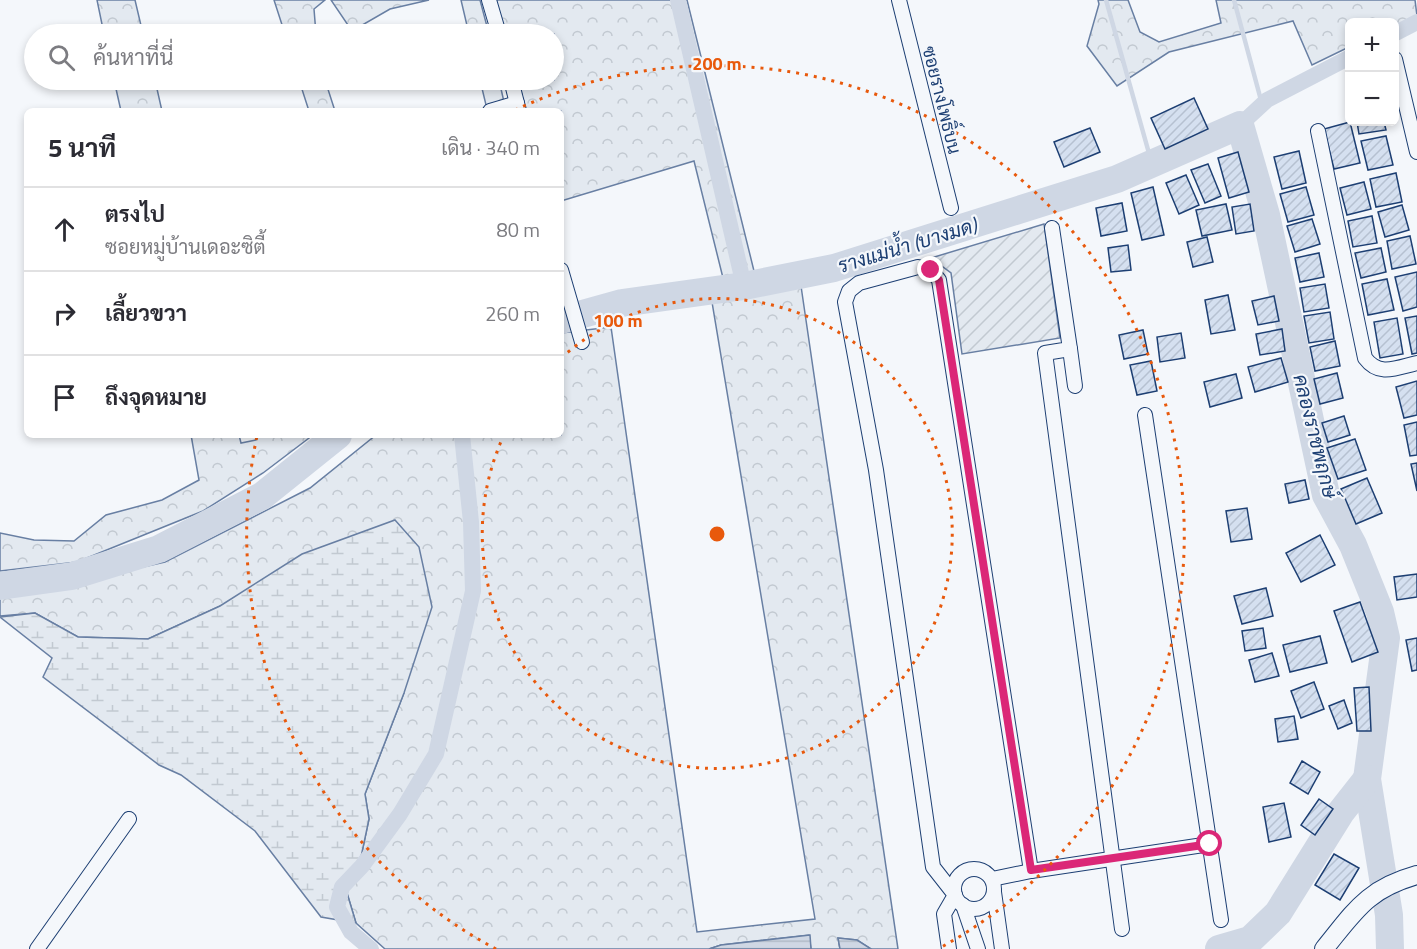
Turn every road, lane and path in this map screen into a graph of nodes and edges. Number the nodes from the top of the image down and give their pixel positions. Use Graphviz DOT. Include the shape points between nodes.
graph roads {
  1 [pos="489,0"];
  2 [pos="899,0"];
  3 [pos="496,24"];
  4 [pos="1398,72"];
  5 [pos="514,90"];
  6 [pos="518,107"];
  7 [pos="1318,131"];
  8 [pos="1417,152"];
  9 [pos="951,208"];
  10 [pos="1052,228"];
  11 [pos="564,281"];
  12 [pos="582,342"];
  13 [pos="1070,349"];
  14 [pos="1417,363"];
  15 [pos="1076,386"];
  16 [pos="1145,415"];
  17 [pos="129,819"];
  18 [pos="1210,844"];
  19 [pos="1114,859"];
  20 [pos="1031,870"];
  21 [pos="1410,877"];
  22 [pos="993,886"];
  23 [pos="959,900"];
  24 [pos="1221,920"];
  25 [pos="1122,930"];
  26 [pos="37,949"];
  27 [pos="949,949"];
  28 [pos="978,949"];
  29 [pos="1002,949"];
  30 [pos="1324,949"];
  1 -- 3 [label="street"];
  2 -- 9 [label="street, ซอยรางโพธิ์บน"];
  4 -- 8 [label="street"];
  5 -- 6 [label="street"];
  7 -- 14 [label="street" via="1365,358 1372,368 1383,372"];
  10 -- 13 [label="street"];
  11 -- 12 [label="street"];
  13 -- 15 [label="street"];
  13 -- 19 [label="street" via="1045,353"];
  16 -- 18 [label="street"];
  17 -- 26 [label="street"];
  18 -- 19 [label="street"];
  18 -- 24 [label="street"];
  19 -- 20 [label="street"];
  19 -- 25 [label="street"];
  20 -- 22 [label="street"];
  20 -- 23 [label="street" via="939,280 931,270 918,267 859,283 849,291 845,302 876,470 933,867"];
  21 -- 30 [label="street" via="1379,889 1363,901"];
  22 -- 23 [label="street" via="992,898 982,907 976,909"];
  22 -- 23 [label="street" via="982,870 963,872 955,882"];
  22 -- 29 [label="street"];
  23 -- 27 [label="street" via="944,914"];
  23 -- 28 [label="street"];
}
